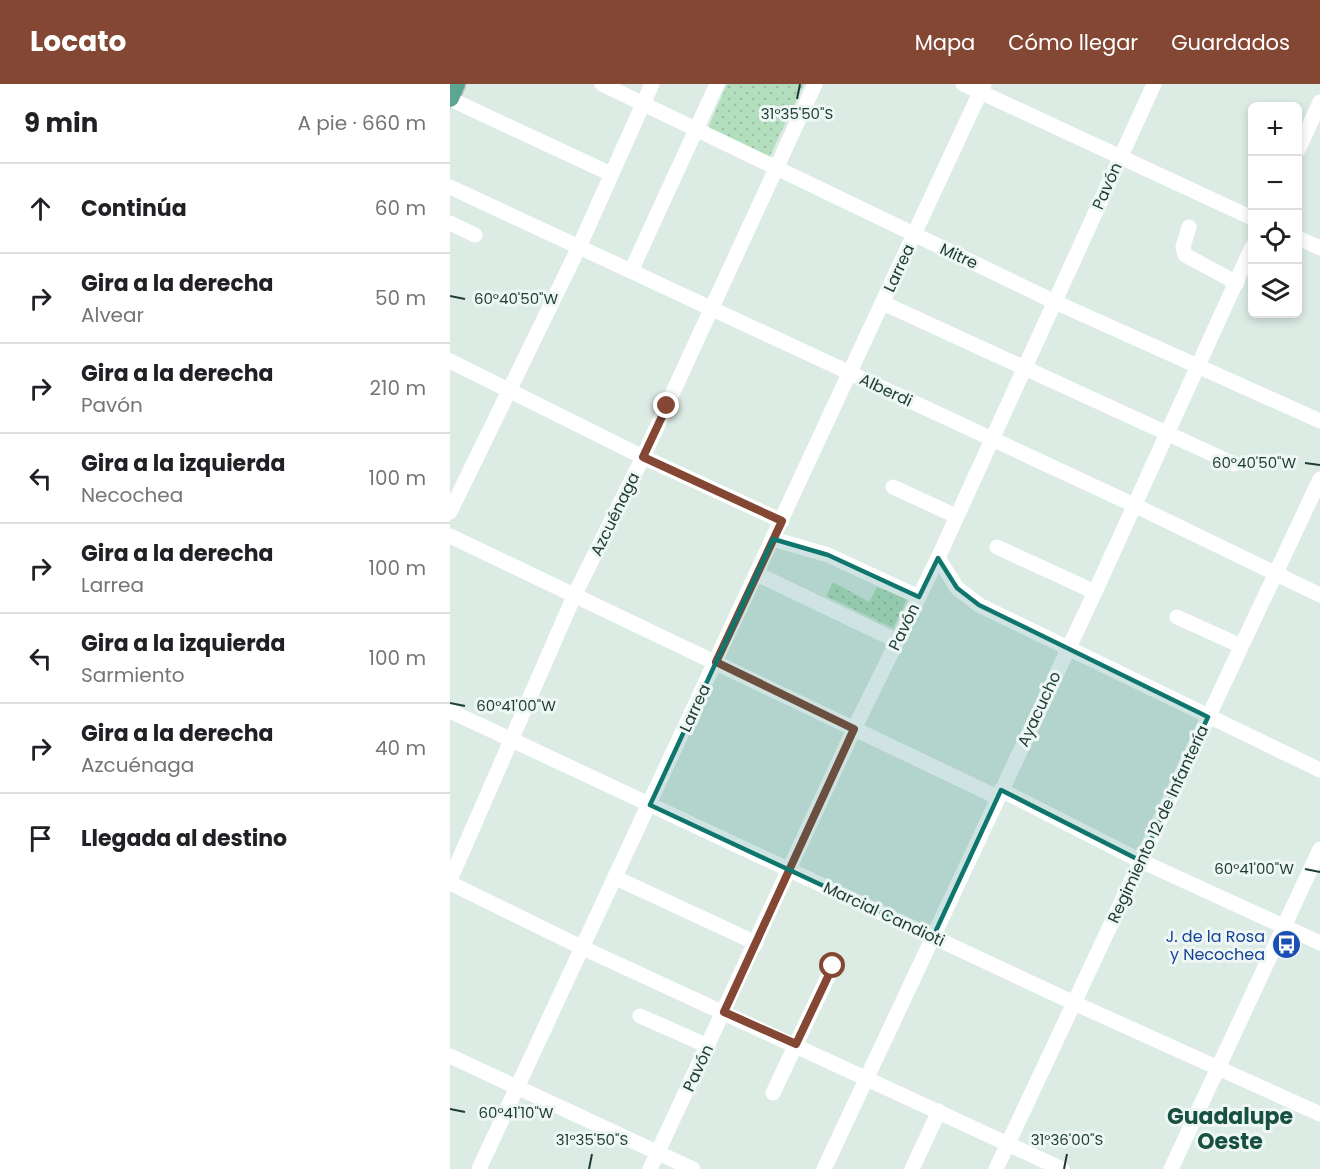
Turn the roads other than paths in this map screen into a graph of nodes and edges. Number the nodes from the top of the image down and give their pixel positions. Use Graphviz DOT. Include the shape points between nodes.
graph roads {
  1 [pos="456,84"];
  2 [pos="602,84"];
  3 [pos="652,84"];
  4 [pos="717,84"];
  5 [pos="814,84"];
  6 [pos="963,84"];
  7 [pos="1154,84"];
  8 [pos="982,88"];
  9 [pos="450,98"];
  10 [pos="1320,102"];
  11 [pos="643,104"];
  12 [pos="697,132"];
  13 [pos="1302,141"];
  14 [pos="1120,156"];
  15 [pos="775,167"];
  16 [pos="611,174"];
  17 [pos="450,187"];
  18 [pos="1248,216"];
  19 [pos="450,223"];
  20 [pos="1189,227"];
  21 [pos="475,235"];
  22 [pos="914,235"];
  23 [pos="1302,240"];
  24 [pos="579,247"];
  25 [pos="1320,248"];
  26 [pos="1248,257"];
  27 [pos="631,271"];
  28 [pos="1237,283"];
  29 [pos="1055,302"];
  30 [pos="883,303"];
  31 [pos="712,309"];
  32 [pos="450,361"];
  33 [pos="1199,365"];
  34 [pos="1022,369"];
  35 [pos="850,373"];
  36 [pos="509,390"];
  37 [pos="1320,421"];
  38 [pos="1168,434"];
  39 [pos="991,439"];
  40 [pos="643,457"];
  41 [pos="1234,464"];
  42 [pos="1320,479"];
  43 [pos="892,487"];
  44 [pos="1134,505"];
  45 [pos="450,512"];
  46 [pos="956,516"];
  47 [pos="782,521"];
  48 [pos="450,536"];
  49 [pos="773,539"];
  50 [pos="997,547"];
  51 [pos="938,558"];
  52 [pos="757,574"];
  53 [pos="1275,574"];
  54 [pos="1095,592"];
  55 [pos="575,594"];
  56 [pos="1320,596"];
  57 [pos="919,597"];
  58 [pos="1177,616"];
  59 [pos="897,641"];
  60 [pos="1241,646"];
  61 [pos="1068,648"];
  62 [pos="716,662"];
  63 [pos="450,711"];
  64 [pos="1208,717"];
  65 [pos="854,729"];
  66 [pos="513,741"];
  67 [pos="1320,770"];
  68 [pos="999,794"];
  69 [pos="650,805"];
  70 [pos="1320,849"];
  71 [pos="1142,861"];
  72 [pos="789,870"];
  73 [pos="616,878"];
  74 [pos="450,881"];
  75 [pos="1284,927"];
  76 [pos="933,937"];
  77 [pos="756,943"];
  78 [pos="1320,944"];
  79 [pos="583,948"];
  80 [pos="833,966"];
  81 [pos="1074,1003"];
  82 [pos="724,1012"];
  83 [pos="640,1016"];
  84 [pos="796,1044"];
  85 [pos="708,1046"];
  86 [pos="450,1056"];
  87 [pos="1218,1069"];
  88 [pos="866,1077"];
  89 [pos="518,1088"];
  90 [pos="773,1093"];
  91 [pos="939,1111"];
  92 [pos="1320,1114"];
  93 [pos="1008,1144"];
  94 [pos="657,1153"];
  95 [pos="479,1169"];
  96 [pos="650,1169"];
  97 [pos="693,1169"];
  98 [pos="824,1169"];
  99 [pos="912,1169"];
  100 [pos="996,1169"];
  101 [pos="1062,1169"];
  102 [pos="1171,1169"];
  1 -- 9 [label="main road"];
  2 -- 11 [label="street, Mitre"];
  3 -- 11 [label="street"];
  4 -- 12 [label="street"];
  5 -- 15 [label="street, Azcuénaga"];
  6 -- 8 [label="street"];
  7 -- 14 [label="street, Pavón"];
  8 -- 14 [label="street"];
  8 -- 22 [label="street, Larrea"];
  9 -- 16 [label="street"];
  10 -- 13 [label="street"];
  11 -- 12 [label="street, Mitre"];
  11 -- 16 [label="street"];
  12 -- 15 [label="street, Mitre"];
  12 -- 27 [label="street"];
  14 -- 18 [label="street"];
  14 -- 29 [label="street, Pavón"];
  15 -- 22 [label="street, Mitre"];
  15 -- 31 [label="street, Azcuénaga"];
  16 -- 24 [label="street"];
  17 -- 24 [label="street, Alberdi"];
  19 -- 21 [label="street"];
  20 -- 28 [label="street" via="1183,247 1185,255"];
  22 -- 29 [label="street, Mitre"];
  22 -- 30 [label="street, Larrea"];
  23 -- 25 [label="street"];
  24 -- 27 [label="street, Alberdi"];
  24 -- 36 [label="street"];
  26 -- 28 [label="street, Ayacucho"];
  27 -- 31 [label="street, Alberdi"];
  28 -- 33 [label="street, Ayacucho"];
  29 -- 33 [label="street, Mitre"];
  29 -- 34 [label="street, Pavón"];
  30 -- 34 [label="street"];
  30 -- 35 [label="street, Larrea"];
  31 -- 35 [label="street, Alberdi"];
  31 -- 40 [label="street, Azcuénaga"];
  32 -- 36 [label="street"];
  33 -- 37 [label="street, Mitre"];
  33 -- 38 [label="street, Ayacucho"];
  34 -- 38 [label="street"];
  34 -- 39 [label="street, Pavón"];
  35 -- 39 [label="street, Alberdi"];
  35 -- 47 [label="street, Larrea"];
  36 -- 40 [label="street"];
  36 -- 45 [label="street"];
  38 -- 41 [label="street"];
  38 -- 44 [label="street, Ayacucho"];
  39 -- 44 [label="street, Alberdi"];
  39 -- 46 [label="street, Pavón"];
  40 -- 47 [label="street"];
  40 -- 55 [label="street, Azcuénaga"];
  42 -- 53 [label="street, Regimiento 12 de Infantería"];
  43 -- 46 [label="street"];
  44 -- 53 [label="street, Alberdi"];
  44 -- 54 [label="street, Ayacucho"];
  46 -- 51 [label="street, Pavón"];
  47 -- 49 [label="street, Larrea"];
  48 -- 55 [label="street"];
  49 -- 52 [label="street, Larrea"];
  49 -- 57 [label="street" via="828,555"];
  50 -- 54 [label="street"];
  51 -- 57 [label="street, Pavón"];
  51 -- 61 [label="street" via="968,598"];
  52 -- 59 [label="street"];
  52 -- 62 [label="street, Larrea"];
  53 -- 56 [label="street, Alberdi"];
  53 -- 60 [label="street, Regimiento 12 de Infantería"];
  54 -- 61 [label="street, Ayacucho"];
  55 -- 62 [label="street"];
  55 -- 66 [label="street, Azcuénaga"];
  57 -- 59 [label="street, Pavón"];
  58 -- 60 [label="street"];
  59 -- 65 [label="street, Pavón"];
  60 -- 64 [label="street, Regimiento 12 de Infantería"];
  61 -- 64 [label="street"];
  61 -- 68 [label="street, Ayacucho"];
  62 -- 65 [label="street"];
  62 -- 69 [label="street, Larrea"];
  63 -- 66 [label="street, Marcial Candioti"];
  64 -- 67 [label="street"];
  64 -- 71 [label="street, Regimiento 12 de Infantería"];
  65 -- 68 [label="street"];
  65 -- 72 [label="street, Pavón"];
  66 -- 69 [label="street, Marcial Candioti"];
  66 -- 74 [label="street, Azcuénaga"];
  68 -- 71 [label="street"];
  68 -- 76 [label="street, Ayacucho"];
  69 -- 72 [label="street, Marcial Candioti"];
  69 -- 73 [label="street, Larrea"];
  70 -- 75 [label="street"];
  71 -- 75 [label="street"];
  71 -- 81 [label="street, Regimiento 12 de Infantería"];
  72 -- 76 [label="street, Marcial Candioti"];
  72 -- 77 [label="street, Pavón"];
  73 -- 77 [label="street"];
  73 -- 79 [label="street, Larrea"];
  74 -- 79 [label="street"];
  75 -- 78 [label="street"];
  75 -- 87 [label="street"];
  76 -- 81 [label="street, Marcial Candioti"];
  76 -- 88 [label="street, Ayacucho"];
  77 -- 82 [label="street, Pavón"];
  79 -- 82 [label="street"];
  79 -- 89 [label="street, Larrea"];
  80 -- 84 [label="street"];
  81 -- 87 [label="street, Marcial Candioti"];
  81 -- 93 [label="street, Regimiento 12 de Infantería"];
  82 -- 84 [label="street"];
  82 -- 85 [label="street, Pavón"];
  83 -- 85 [label="street"];
  84 -- 88 [label="street"];
  84 -- 90 [label="street"];
  85 -- 94 [label="street, Pavón"];
  86 -- 89 [label="street"];
  87 -- 92 [label="street, Marcial Candioti"];
  87 -- 102 [label="street"];
  88 -- 91 [label="street"];
  88 -- 98 [label="street, Ayacucho"];
  89 -- 94 [label="street"];
  89 -- 95 [label="street, Larrea"];
  91 -- 93 [label="street"];
  91 -- 99 [label="street"];
  93 -- 100 [label="street, Regimiento 12 de Infantería"];
  93 -- 101 [label="street"];
  94 -- 96 [label="street, Pavón"];
  94 -- 97 [label="street"];
}
